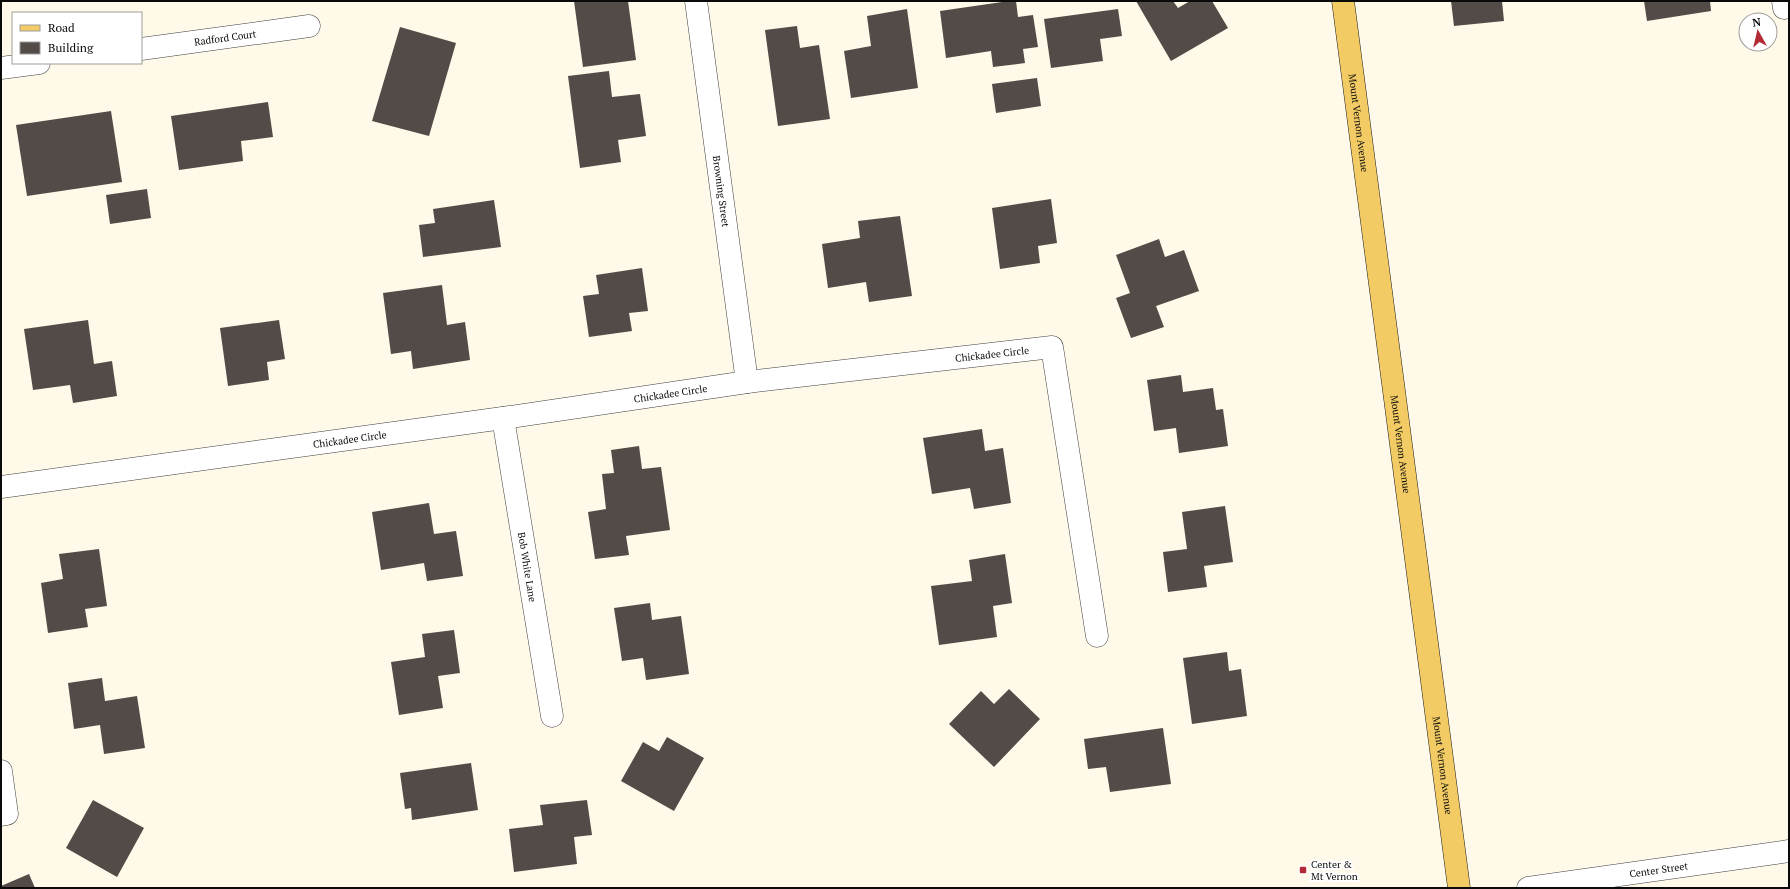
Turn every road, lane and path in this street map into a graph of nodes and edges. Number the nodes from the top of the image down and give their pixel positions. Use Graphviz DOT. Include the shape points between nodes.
graph roads {
  1 [pos="696,1"];
  2 [pos="1343,1"];
  3 [pos="309,26"];
  4 [pos="142,49"];
  5 [pos="31,64"];
  6 [pos="1,68"];
  7 [pos="748,382"];
  8 [pos="503,418"];
  9 [pos="1,487"];
  10 [pos="1097,636"];
  11 [pos="552,716"];
  12 [pos="1,771"];
  13 [pos="1,815"];
  14 [pos="1789,851"];
  15 [pos="1459,888"];
  16 [pos="1528,888"];
  1 -- 7 [label="street, Browning Street"];
  2 -- 15 [label="main road, Mount Vernon Avenue"];
  3 -- 4 [label="street, Radford Court"];
  5 -- 6 [label="street"];
  7 -- 8 [label="street, Chickadee Circle"];
  7 -- 10 [label="street, Chickadee Circle" via="1052,347"];
  8 -- 9 [label="street, Chickadee Circle"];
  8 -- 11 [label="street, Bob White Lane"];
  12 -- 13 [label="street" via="7,814"];
  14 -- 16 [label="street, Center Street"];
}
